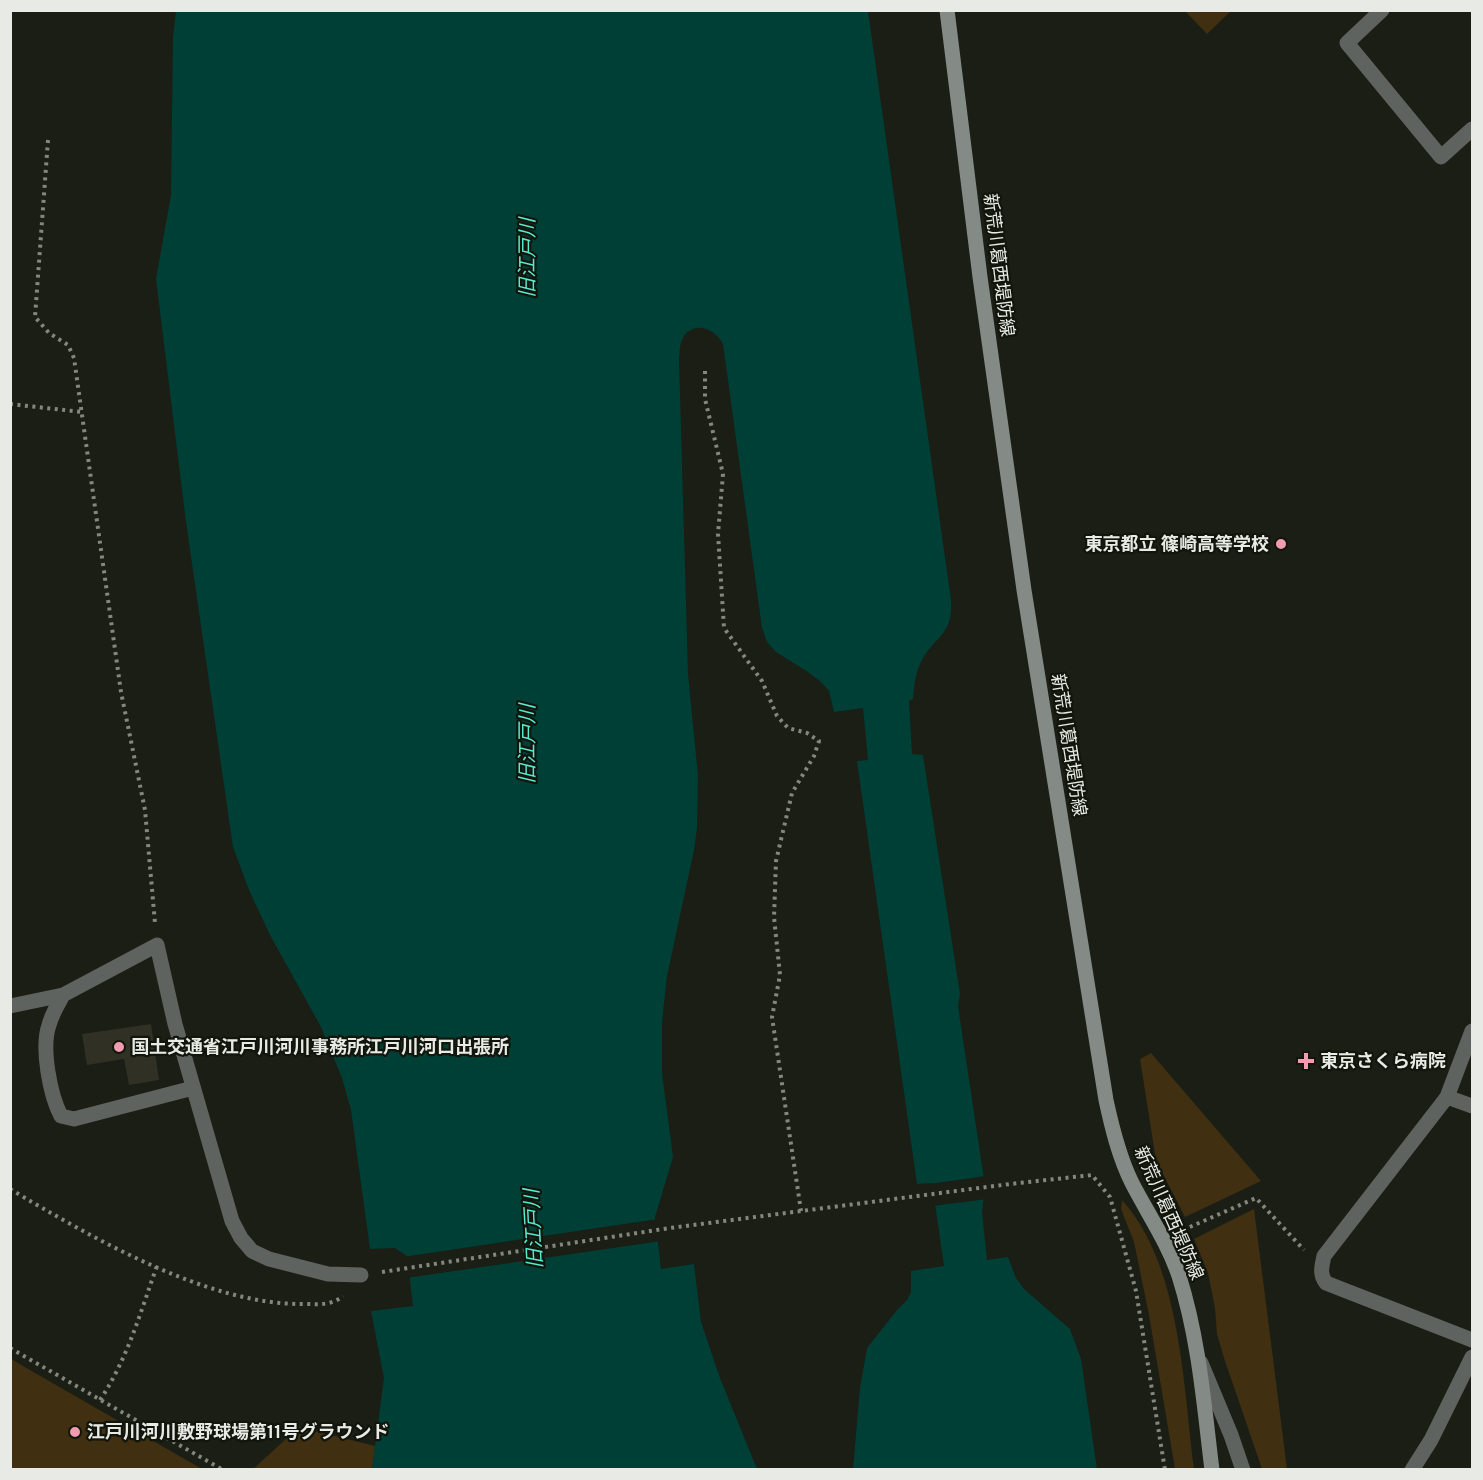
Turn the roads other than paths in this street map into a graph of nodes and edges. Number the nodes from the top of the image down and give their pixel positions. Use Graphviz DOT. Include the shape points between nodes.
graph roads {
  1 [pos="947,10"];
  2 [pos="1382,10"];
  3 [pos="1473,129"];
  4 [pos="63,995"];
  5 [pos="10,1006"];
  6 [pos="1473,1031"];
  7 [pos="193,1088"];
  8 [pos="1447,1097"];
  9 [pos="1473,1106"];
  10 [pos="361,1275"];
  11 [pos="1473,1340"];
  12 [pos="1198,1356"];
  13 [pos="1473,1357"];
  14 [pos="1212,1470"];
  15 [pos="1243,1470"];
  16 [pos="1412,1470"];
  1 -- 12 [label="main road, 新荒川葛西堤防線" via="1024,590 1111,1127 1131,1182 1164,1239 1179,1275"];
  2 -- 3 [label="street" via="1347,43 1442,157"];
  4 -- 5 [label="street"];
  4 -- 7 [label="street" via="156,945"];
  4 -- 7 [label="street" via="49,1025 45,1046 61,1116 74,1119"];
  6 -- 8 [label="street"];
  7 -- 10 [label="street" via="232,1221 252,1251 317,1272"];
  8 -- 9 [label="street"];
  8 -- 11 [label="street" via="1324,1256 1321,1271 1326,1283"];
  12 -- 14 [label="main road, 新荒川葛西堤防線"];
  12 -- 15 [label="street"];
  13 -- 16 [label="street"];
}
